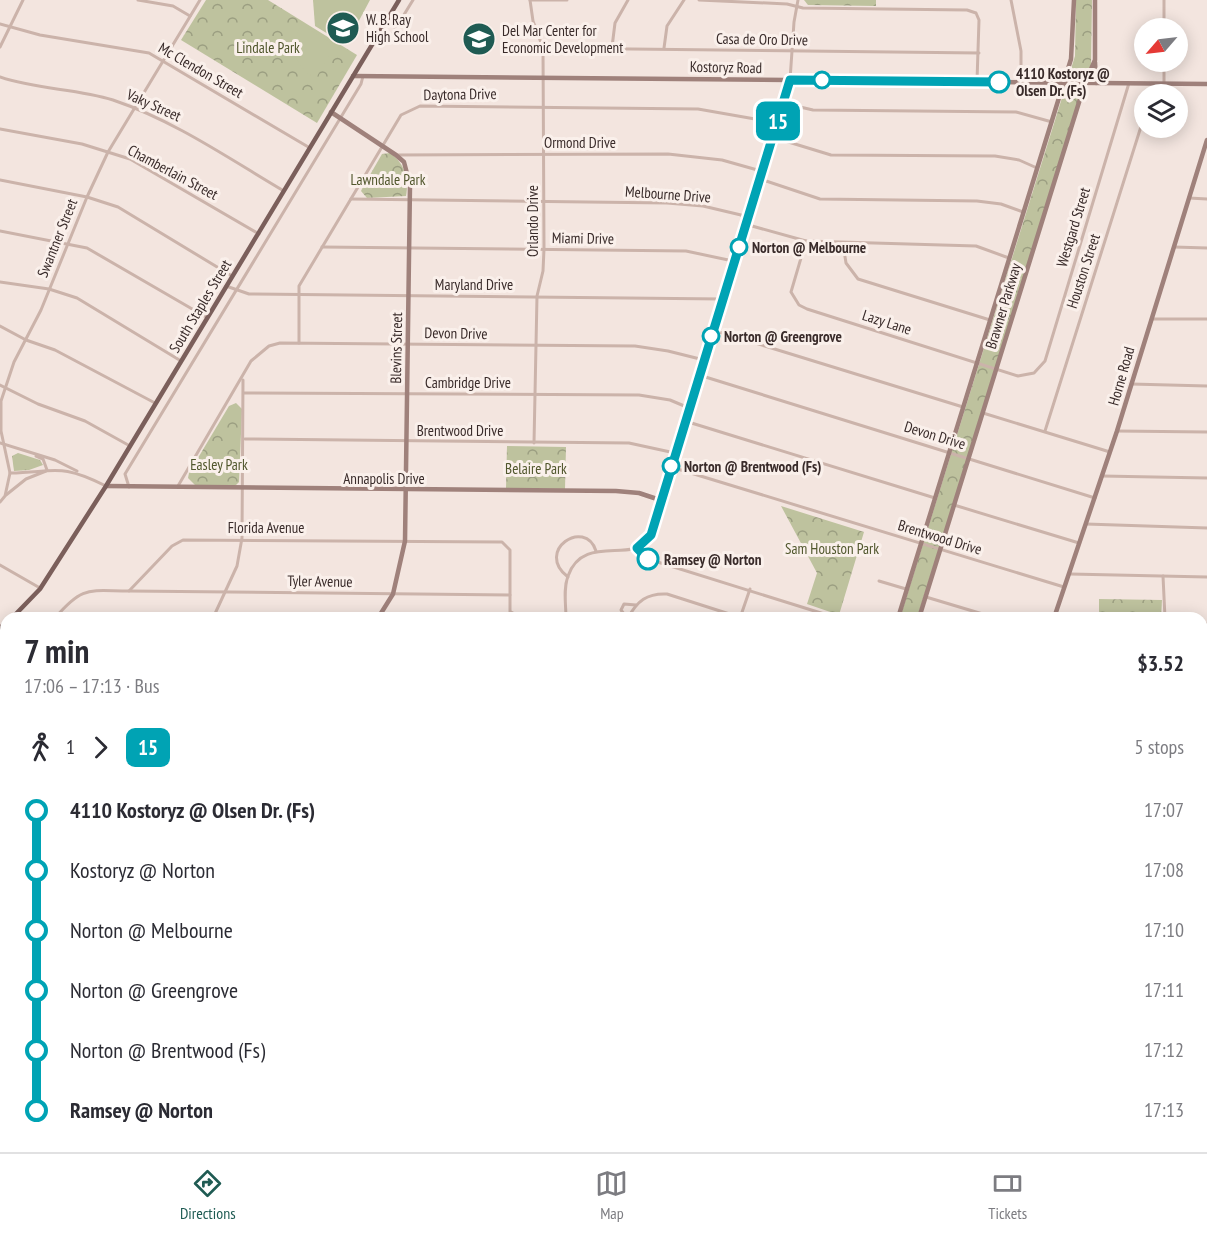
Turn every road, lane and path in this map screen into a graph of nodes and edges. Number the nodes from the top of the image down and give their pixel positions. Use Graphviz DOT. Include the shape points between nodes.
graph roads {
  1 [pos="23,0"];
  2 [pos="138,0"];
  3 [pos="200,0"];
  4 [pos="399,0"];
  5 [pos="413,0"];
  6 [pos="530,0"];
  7 [pos="567,0"];
  8 [pos="628,0"];
  9 [pos="684,0"];
  10 [pos="699,0"];
  11 [pos="798,0"];
  12 [pos="1011,0"];
  13 [pos="1074,0"];
  14 [pos="1095,0"];
  15 [pos="1164,0"];
  16 [pos="754,1"];
  17 [pos="796,6"];
  18 [pos="190,16"];
  19 [pos="1164,18"];
  20 [pos="0,24"];
  21 [pos="10,27"];
  22 [pos="391,36"];
  23 [pos="0,47"];
  24 [pos="612,47"];
  25 [pos="543,48"];
  26 [pos="664,48"];
  27 [pos="793,52"];
  28 [pos="979,52"];
  29 [pos="164,60"];
  30 [pos="1095,60"];
  31 [pos="1164,72"];
  32 [pos="353,76"];
  33 [pos="363,76"];
  34 [pos="0,77"];
  35 [pos="544,77"];
  36 [pos="790,80"];
  37 [pos="977,81"];
  38 [pos="1021,83"];
  39 [pos="1064,83"];
  40 [pos="1085,83"];
  41 [pos="1096,83"];
  42 [pos="1129,83"];
  43 [pos="1155,84"];
  44 [pos="1164,84"];
  45 [pos="1188,84"];
  46 [pos="1207,84"];
  47 [pos="783,103"];
  48 [pos="545,106"];
  49 [pos="134,108"];
  50 [pos="331,112"];
  51 [pos="340,118"];
  52 [pos="1052,122"];
  53 [pos="776,127"];
  54 [pos="0,129"];
  55 [pos="772,137"];
  56 [pos="1137,138"];
  57 [pos="1207,140"];
  58 [pos="384,145"];
  59 [pos="1206,146"];
  60 [pos="310,148"];
  61 [pos="108,152"];
  62 [pos="396,154"];
  63 [pos="544,154"];
  64 [pos="1037,168"];
  65 [pos="762,172"];
  66 [pos="760,179"];
  67 [pos="0,180"];
  68 [pos="284,191"];
  69 [pos="87,196"];
  70 [pos="1190,198"];
  71 [pos="1207,198"];
  72 [pos="351,199"];
  73 [pos="410,199"];
  74 [pos="544,202"];
  75 [pos="1024,212"];
  76 [pos="747,220"];
  77 [pos="0,231"];
  78 [pos="259,234"];
  79 [pos="806,242"];
  80 [pos="67,243"];
  81 [pos="843,244"];
  82 [pos="322,247"];
  83 [pos="1174,247"];
  84 [pos="1207,248"];
  85 [pos="410,249"];
  86 [pos="544,249"];
  87 [pos="1010,258"];
  88 [pos="734,262"];
  89 [pos="232,276"];
  90 [pos="0,282"];
  91 [pos="226,286"];
  92 [pos="49,289"];
  93 [pos="236,290"];
  94 [pos="300,295"];
  95 [pos="409,296"];
  96 [pos="537,296"];
  97 [pos="722,299"];
  98 [pos="206,317"];
  99 [pos="1150,319"];
  100 [pos="1207,319"];
  101 [pos="990,320"];
  102 [pos="0,326"];
  103 [pos="713,330"];
  104 [pos="26,340"];
  105 [pos="299,343"];
  106 [pos="408,345"];
  107 [pos="537,346"];
  108 [pos="704,360"];
  109 [pos="181,361"];
  110 [pos="977,364"];
  111 [pos="997,369"];
  112 [pos="1034,374"];
  113 [pos="699,375"];
  114 [pos="243,378"];
  115 [pos="1131,384"];
  116 [pos="0,385"];
  117 [pos="1207,386"];
  118 [pos="5,388"];
  119 [pos="244,393"];
  120 [pos="407,393"];
  121 [pos="537,394"];
  122 [pos="155,403"];
  123 [pos="963,407"];
  124 [pos="689,408"];
  125 [pos="983,413"];
  126 [pos="685,421"];
  127 [pos="1045,431"];
  128 [pos="1117,431"];
  129 [pos="1207,432"];
  130 [pos="244,439"];
  131 [pos="408,442"];
  132 [pos="534,443"];
  133 [pos="2,444"];
  134 [pos="130,446"];
  135 [pos="949,452"];
  136 [pos="1110,452"];
  137 [pos="675,453"];
  138 [pos="31,454"];
  139 [pos="969,458"];
  140 [pos="670,467"];
  141 [pos="47,470"];
  142 [pos="79,472"];
  143 [pos="10,473"];
  144 [pos="1102,476"];
  145 [pos="1207,478"];
  146 [pos="106,486"];
  147 [pos="129,487"];
  148 [pos="177,488"];
  149 [pos="242,489"];
  150 [pos="407,490"];
  151 [pos="5,496"];
  152 [pos="935,498"];
  153 [pos="1095,498"];
  154 [pos="660,500"];
  155 [pos="0,502"];
  156 [pos="954,505"];
  157 [pos="1086,524"];
  158 [pos="1207,528"];
  159 [pos="242,538"];
  160 [pos="405,541"];
  161 [pos="1080,543"];
  162 [pos="921,544"];
  163 [pos="637,548"];
  164 [pos="940,550"];
  165 [pos="596,551"];
  166 [pos="0,565"];
  167 [pos="1070,574"];
  168 [pos="1163,576"];
  169 [pos="568,577"];
  170 [pos="1207,577"];
  171 [pos="879,581"];
  172 [pos="1064,587"];
  173 [pos="40,589"];
  174 [pos="750,589"];
  175 [pos="907,589"];
  176 [pos="129,591"];
  177 [pos="226,592"];
  178 [pos="393,594"];
  179 [pos="510,595"];
  180 [pos="926,597"];
  181 [pos="636,604"];
  182 [pos="18,612"];
  183 [pos="60,612"];
  184 [pos="216,612"];
  185 [pos="382,612"];
  186 [pos="510,612"];
  187 [pos="566,612"];
  188 [pos="622,612"];
  189 [pos="631,612"];
  190 [pos="723,612"];
  191 [pos="743,612"];
  192 [pos="819,612"];
  193 [pos="900,612"];
  194 [pos="921,612"];
  195 [pos="976,612"];
  196 [pos="1056,612"];
  197 [pos="1165,612"];
  1 -- 21 [label="street"];
  2 -- 18 [label="street" via="173,6"];
  3 -- 18 [label="street, Swantner Street"];
  4 -- 32 [label="main road, South Staples Street"];
  5 -- 22 [label="street"];
  6 -- 7 [label="street"];
  6 -- 25 [label="street, Orlando Drive"];
  8 -- 24 [label="street" via="615,23"];
  9 -- 26 [label="street" via="667,26"];
  10 -- 16 [label="street"];
  11 -- 17 [label="street"];
  12 -- 38 [label="street" via="1021,51"];
  13 -- 39 [label="street, Brawner Parkway" via="1074,48"];
  14 -- 30 [label="street, Brawner Parkway"];
  15 -- 19 [label="street"];
  16 -- 17 [label="street"];
  17 -- 27 [label="street"];
  17 -- 28 [label="street" via="967,10 976,13 979,20"];
  18 -- 29 [label="street, Swantner Street"];
  20 -- 21 [label="street, Mc Clendon Street"];
  21 -- 23 [label="street"];
  21 -- 29 [label="street, Mc Clendon Street" via="149,53"];
  24 -- 25 [label="street, Casa de Oro Drive"];
  24 -- 26 [label="street, Casa de Oro Drive"];
  25 -- 35 [label="street, Orlando Drive"];
  26 -- 27 [label="street, Casa de Oro Drive"];
  27 -- 28 [label="street, Casa de Oro Drive"];
  27 -- 36 [label="street"];
  28 -- 37 [label="street"];
  29 -- 49 [label="street, Swantner Street"];
  29 -- 60 [label="street, Mc Clendon Street"];
  30 -- 40 [label="street, Brawner Parkway"];
  30 -- 41 [label="street"];
  31 -- 44 [label="street"];
  32 -- 33 [label="street, Kostoryz Road"];
  32 -- 50 [label="main road, South Staples Street"];
  33 -- 35 [label="street, Kostoryz Road"];
  33 -- 51 [label="street"];
  34 -- 49 [label="street, Vaky Street" via="86,93"];
  35 -- 36 [label="street, Kostoryz Road"];
  35 -- 48 [label="street, Orlando Drive"];
  36 -- 37 [label="street, Kostoryz Road"];
  36 -- 47 [label="street"];
  37 -- 38 [label="street, Kostoryz Road"];
  38 -- 39 [label="street, Kostoryz Road"];
  39 -- 40 [label="street, Kostoryz Road"];
  39 -- 52 [label="street, Brawner Parkway"];
  40 -- 41 [label="street, Kostoryz Road"];
  40 -- 111 [label="street, Brawner Parkway"];
  41 -- 42 [label="street, Kostoryz Road"];
  42 -- 43 [label="street, Kostoryz Road"];
  42 -- 112 [label="street, Westgard Street" via="1045,361"];
  45 -- 46 [label="street, Kostoryz Road"];
  47 -- 52 [label="street" via="813,110 1016,112"];
  47 -- 53 [label="street"];
  48 -- 53 [label="street, Daytona Drive" via="698,108"];
  48 -- 58 [label="street, Daytona Drive" via="420,106 401,115"];
  48 -- 63 [label="street, Orlando Drive"];
  49 -- 61 [label="street, Swantner Street"];
  49 -- 68 [label="street, Vaky Street" via="168,122"];
  50 -- 51 [label="street, Blevins Street"];
  50 -- 60 [label="main road, South Staples Street"];
  51 -- 58 [label="street, Blevins Street"];
  51 -- 93 [label="street"];
  52 -- 64 [label="street, Brawner Parkway"];
  53 -- 55 [label="street"];
  54 -- 61 [label="street, Chamberlain Street"];
  55 -- 64 [label="street" via="831,155 995,156"];
  55 -- 65 [label="street"];
  56 -- 127 [label="street, Houston Street"];
  57 -- 59 [label="street, Horne Road"];
  58 -- 62 [label="street, Blevins Street"];
  58 -- 72 [label="street, Daytona Drive"];
  59 -- 70 [label="street, Horne Road"];
  60 -- 68 [label="main road, South Staples Street"];
  61 -- 69 [label="street, Swantner Street"];
  61 -- 78 [label="street, Chamberlain Street" via="130,159"];
  62 -- 63 [label="street, Ormond Drive"];
  62 -- 73 [label="street, Blevins Street" via="408,173"];
  63 -- 65 [label="street, Ormond Drive" via="694,156"];
  63 -- 74 [label="street, Orlando Drive"];
  64 -- 75 [label="street, Brawner Parkway"];
  65 -- 66 [label="street"];
  66 -- 75 [label="street" via="820,199 977,201"];
  66 -- 76 [label="street"];
  67 -- 69 [label="street"];
  68 -- 78 [label="main road, South Staples Street"];
  69 -- 80 [label="street, Swantner Street"];
  69 -- 89 [label="street" via="118,207"];
  70 -- 71 [label="street"];
  70 -- 83 [label="street, Horne Road"];
  72 -- 73 [label="street, Melbourne Drive"];
  72 -- 82 [label="street, Daytona Drive"];
  73 -- 74 [label="street, Melbourne Drive"];
  73 -- 85 [label="street, Blevins Street"];
  74 -- 76 [label="street, Melbourne Drive" via="667,203 720,210"];
  74 -- 86 [label="street, Orlando Drive"];
  75 -- 87 [label="street, Brawner Parkway"];
  76 -- 79 [label="street, Melbourne Drive" via="752,226"];
  76 -- 88 [label="street"];
  77 -- 80 [label="street"];
  78 -- 89 [label="main road, South Staples Street"];
  79 -- 81 [label="street, Melbourne Drive"];
  79 -- 110 [label="street, Lazy Lane" via="791,292 799,305"];
  80 -- 92 [label="street, Swantner Street"];
  80 -- 98 [label="street" via="102,256"];
  81 -- 87 [label="street, Melbourne Drive" via="976,246"];
  81 -- 101 [label="street" via="846,264 858,279"];
  82 -- 85 [label="street, Miami Drive"];
  82 -- 94 [label="street, Daytona Drive" via="299,286"];
  83 -- 84 [label="street"];
  83 -- 99 [label="street, Horne Road"];
  85 -- 86 [label="street, Miami Drive"];
  85 -- 95 [label="street, Blevins Street"];
  86 -- 88 [label="street, Miami Drive" via="686,251"];
  86 -- 96 [label="street, Orlando Drive"];
  87 -- 101 [label="street, Brawner Parkway"];
  88 -- 97 [label="street"];
  89 -- 91 [label="main road, South Staples Street"];
  90 -- 92 [label="street"];
  91 -- 93 [label="street, Maryland Drive"];
  91 -- 98 [label="main road, South Staples Street"];
  92 -- 104 [label="street, Swantner Street"];
  92 -- 109 [label="street" via="77,298"];
  93 -- 94 [label="street, Maryland Drive"];
  93 -- 147 [label="street" via="126,474"];
  94 -- 95 [label="street, Maryland Drive"];
  94 -- 105 [label="street, Daytona Drive"];
  95 -- 96 [label="street, Maryland Drive"];
  95 -- 106 [label="street, Blevins Street"];
  96 -- 97 [label="street, Maryland Drive"];
  96 -- 107 [label="street, Orlando Drive"];
  97 -- 103 [label="street"];
  98 -- 109 [label="main road, South Staples Street"];
  99 -- 100 [label="street"];
  99 -- 115 [label="street, Horne Road"];
  101 -- 110 [label="street, Brawner Parkway"];
  102 -- 104 [label="street"];
  103 -- 108 [label="street"];
  103 -- 123 [label="street"];
  104 -- 118 [label="street, Swantner Street"];
  104 -- 122 [label="street" via="56,350"];
  105 -- 106 [label="street, Devon Drive"];
  105 -- 114 [label="street, Devon Drive" via="269,346 251,361"];
  106 -- 107 [label="street, Devon Drive"];
  106 -- 120 [label="street, Blevins Street"];
  107 -- 108 [label="street, Devon Drive" via="635,346"];
  107 -- 121 [label="street, Orlando Drive"];
  108 -- 113 [label="street"];
  109 -- 122 [label="main road, South Staples Street"];
  110 -- 111 [label="street, Lazy Lane"];
  110 -- 123 [label="street, Brawner Parkway"];
  111 -- 112 [label="street, Lazy Lane" via="1018,376"];
  111 -- 125 [label="street, Brawner Parkway"];
  113 -- 124 [label="street"];
  113 -- 135 [label="street, Devon Drive"];
  114 -- 119 [label="street"];
  114 -- 148 [label="street, Devon Drive"];
  115 -- 117 [label="street"];
  115 -- 128 [label="street, Horne Road"];
  116 -- 118 [label="street"];
  118 -- 133 [label="street, Swantner Street" via="0,415"];
  118 -- 134 [label="street"];
  119 -- 120 [label="street, Cambridge Drive"];
  119 -- 130 [label="street"];
  120 -- 121 [label="street, Cambridge Drive"];
  120 -- 131 [label="street, Blevins Street"];
  121 -- 124 [label="street, Cambridge Drive" via="639,395"];
  121 -- 132 [label="street, Orlando Drive"];
  122 -- 134 [label="main road, South Staples Street"];
  123 -- 135 [label="street, Brawner Parkway"];
  124 -- 126 [label="street"];
  125 -- 127 [label="street"];
  125 -- 139 [label="street, Brawner Parkway"];
  126 -- 137 [label="street"];
  126 -- 152 [label="street"];
  127 -- 136 [label="street"];
  128 -- 129 [label="street"];
  128 -- 136 [label="street, Horne Road"];
  130 -- 131 [label="street, Brentwood Drive"];
  130 -- 149 [label="street"];
  131 -- 132 [label="street, Brentwood Drive"];
  131 -- 150 [label="street, Blevins Street"];
  132 -- 137 [label="street, Brentwood Drive" via="629,443"];
  133 -- 138 [label="street"];
  133 -- 143 [label="street, Swantner Street"];
  134 -- 146 [label="main road, South Staples Street"];
  135 -- 139 [label="street, Devon Drive"];
  135 -- 152 [label="street, Brawner Parkway"];
  136 -- 144 [label="street, Horne Road"];
  137 -- 140 [label="street"];
  138 -- 141 [label="street" via="43,459"];
  138 -- 142 [label="street"];
  139 -- 153 [label="street, Devon Drive"];
  139 -- 156 [label="street, Brawner Parkway"];
  140 -- 154 [label="street"];
  140 -- 162 [label="street, Brentwood Drive"];
  141 -- 142 [label="street"];
  141 -- 143 [label="street"];
  141 -- 151 [label="street" via="26,479"];
  142 -- 146 [label="street"];
  143 -- 151 [label="street, Swantner Street"];
  144 -- 145 [label="street"];
  144 -- 153 [label="street, Horne Road"];
  146 -- 147 [label="street, Annapolis Drive"];
  146 -- 173 [label="main road, South Staples Street"];
  147 -- 148 [label="street, Annapolis Drive"];
  148 -- 149 [label="street, Annapolis Drive"];
  149 -- 150 [label="street, Annapolis Drive"];
  149 -- 159 [label="street"];
  150 -- 154 [label="street, Annapolis Drive" via="616,491"];
  150 -- 160 [label="street, Blevins Street"];
  151 -- 155 [label="street, Swantner Street"];
  152 -- 162 [label="street, Brawner Parkway"];
  153 -- 157 [label="street, Horne Road"];
  154 -- 163 [label="street" via="651,535"];
  156 -- 161 [label="street"];
  156 -- 164 [label="street, Brawner Parkway"];
  157 -- 158 [label="street"];
  157 -- 161 [label="street, Horne Road"];
  159 -- 160 [label="street, Florida Avenue"];
  159 -- 176 [label="street, Florida Avenue" via="183,540 172,546"];
  159 -- 177 [label="street" via="237,566"];
  160 -- 178 [label="street, Blevins Street"];
  160 -- 179 [label="street, Florida Avenue" via="502,542 510,550"];
  161 -- 167 [label="street, Horne Road"];
  162 -- 164 [label="street, Brentwood Drive"];
  162 -- 175 [label="street, Brawner Parkway"];
  163 -- 165 [label="street"];
  163 -- 174 [label="street" via="648,559"];
  164 -- 172 [label="street, Brentwood Drive"];
  164 -- 180 [label="street, Brawner Parkway"];
  165 -- 169 [label="street"];
  165 -- 169 [label="street" via="594,544 584,537 562,543 557,563"];
  166 -- 173 [label="street"];
  167 -- 168 [label="street"];
  167 -- 172 [label="street, Horne Road"];
  168 -- 170 [label="street"];
  168 -- 197 [label="street"];
  169 -- 187 [label="street"];
  171 -- 175 [label="street"];
  172 -- 196 [label="street, Horne Road"];
  173 -- 182 [label="main road, South Staples Street"];
  174 -- 191 [label="street"];
  174 -- 192 [label="street"];
  175 -- 193 [label="street, Brawner Parkway"];
  176 -- 177 [label="street, Tyler Avenue"];
  176 -- 183 [label="street" via="85,591"];
  177 -- 178 [label="street, Tyler Avenue"];
  177 -- 184 [label="street"];
  178 -- 179 [label="street, Tyler Avenue"];
  178 -- 185 [label="street, Blevins Street"];
  179 -- 186 [label="street"];
  180 -- 194 [label="street, Brawner Parkway"];
  180 -- 195 [label="street"];
  181 -- 188 [label="street" via="624,604"];
  181 -- 189 [label="street"];
  181 -- 190 [label="street" via="647,596 668,594"];
}
